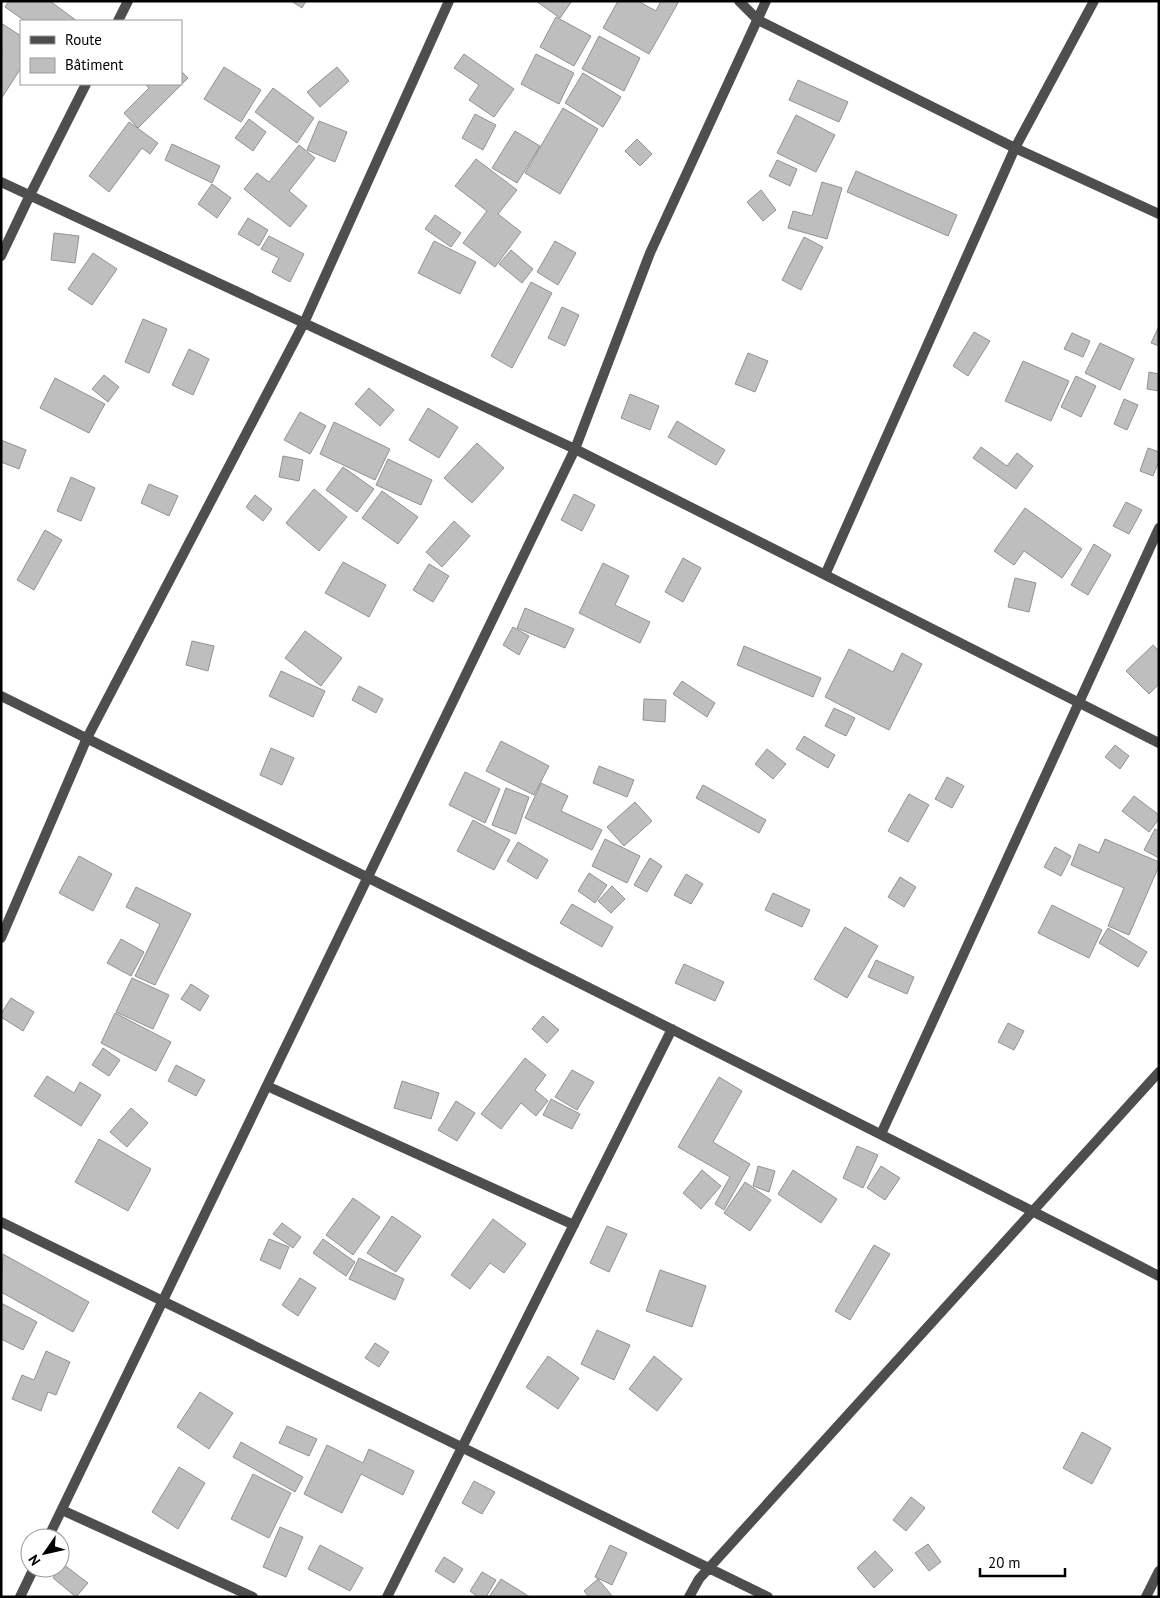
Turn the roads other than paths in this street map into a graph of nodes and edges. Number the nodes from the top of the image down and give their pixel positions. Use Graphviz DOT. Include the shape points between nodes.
graph roads {
  1 [pos="128,1"];
  2 [pos="449,1"];
  3 [pos="739,1"];
  4 [pos="766,1"];
  5 [pos="1094,1"];
  6 [pos="118,20"];
  7 [pos="758,20"];
  8 [pos="86,85"];
  9 [pos="1015,148"];
  10 [pos="1,182"];
  11 [pos="30,196"];
  12 [pos="1159,214"];
  13 [pos="1,256"];
  14 [pos="304,323"];
  15 [pos="575,449"];
  16 [pos="1159,528"];
  17 [pos="825,575"];
  18 [pos="1,696"];
  19 [pos="1079,702"];
  20 [pos="87,738"];
  21 [pos="1159,742"];
  22 [pos="368,876"];
  23 [pos="1,938"];
  24 [pos="672,1029"];
  25 [pos="1159,1072"];
  26 [pos="267,1086"];
  27 [pos="881,1134"];
  28 [pos="1033,1211"];
  29 [pos="1,1222"];
  30 [pos="574,1225"];
  31 [pos="1159,1276"];
  32 [pos="163,1301"];
  33 [pos="462,1447"];
  34 [pos="62,1510"];
  35 [pos="53,1528"];
  36 [pos="709,1568"];
  37 [pos="1159,1571"];
  38 [pos="29,1578"];
  39 [pos="20,1597"];
  40 [pos="253,1597"];
  41 [pos="387,1597"];
  42 [pos="689,1597"];
  43 [pos="768,1597"];
  44 [pos="1146,1597"];
  1 -- 6 [label="street"];
  2 -- 14 [label="street"];
  3 -- 7 [label="street"];
  4 -- 7 [label="street"];
  5 -- 9 [label="street"];
  7 -- 9 [label="street"];
  7 -- 15 [label="street" via="650,253"];
  8 -- 11 [label="street"];
  9 -- 12 [label="street"];
  9 -- 17 [label="street"];
  10 -- 11 [label="street"];
  11 -- 13 [label="street"];
  11 -- 14 [label="street"];
  14 -- 15 [label="street"];
  14 -- 20 [label="street"];
  15 -- 17 [label="street"];
  15 -- 22 [label="street"];
  16 -- 19 [label="street"];
  17 -- 19 [label="street"];
  18 -- 20 [label="street"];
  19 -- 21 [label="street"];
  19 -- 27 [label="street"];
  20 -- 22 [label="street"];
  20 -- 23 [label="street"];
  22 -- 24 [label="street"];
  22 -- 26 [label="street"];
  24 -- 27 [label="street"];
  24 -- 30 [label="street"];
  25 -- 28 [label="street"];
  26 -- 30 [label="street"];
  26 -- 32 [label="street"];
  27 -- 28 [label="street"];
  28 -- 31 [label="street"];
  28 -- 36 [label="street"];
  29 -- 32 [label="street"];
  30 -- 33 [label="street"];
  32 -- 33 [label="street"];
  32 -- 34 [label="street"];
  33 -- 36 [label="street"];
  33 -- 41 [label="street"];
  34 -- 35 [label="street"];
  34 -- 40 [label="street"];
  36 -- 42 [label="street"];
  36 -- 43 [label="street"];
  37 -- 44 [label="street"];
  38 -- 39 [label="street"];
}
